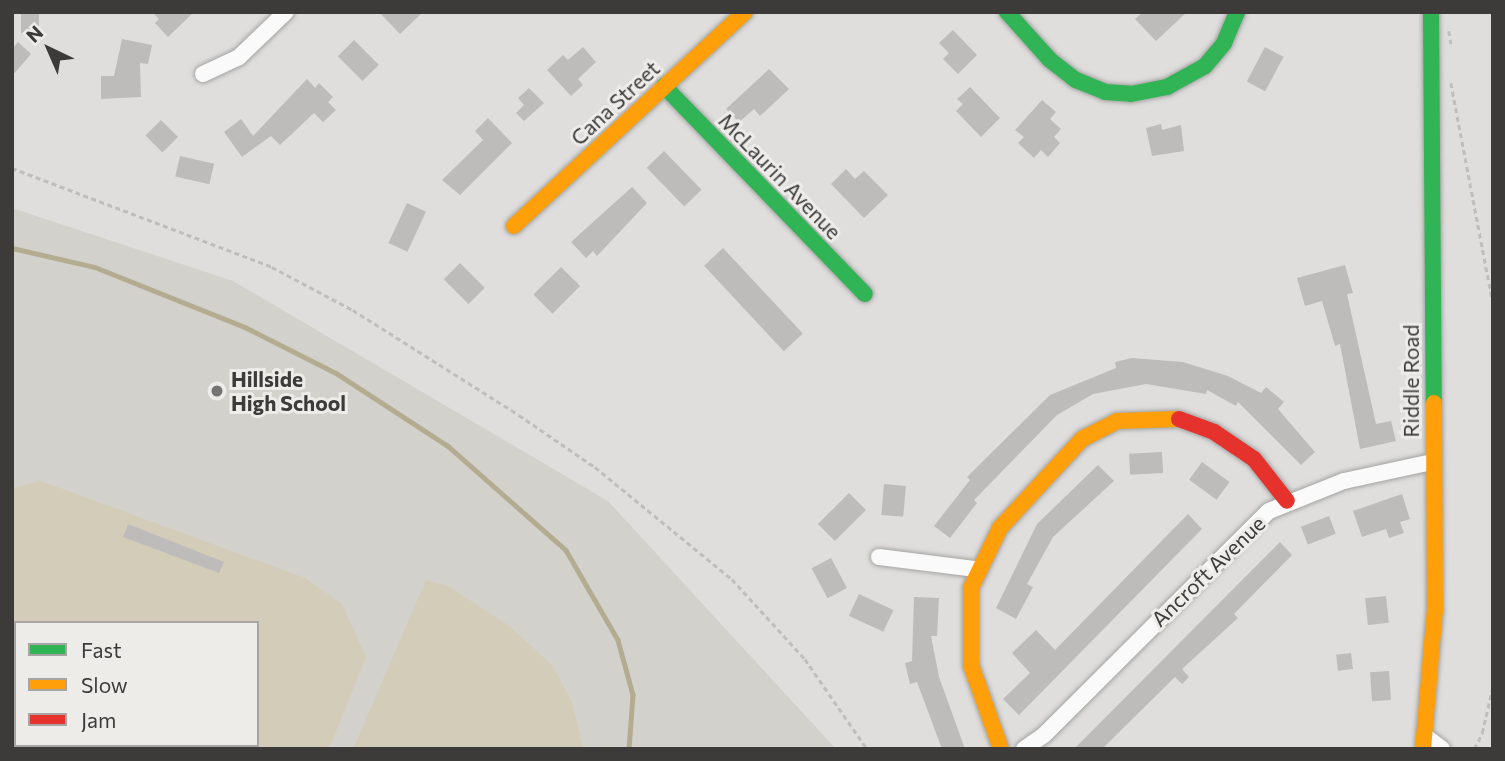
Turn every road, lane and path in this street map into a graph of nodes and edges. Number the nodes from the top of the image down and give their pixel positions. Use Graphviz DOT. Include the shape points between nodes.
graph roads {
  1 [pos="286,12"];
  2 [pos="745,12"];
  3 [pos="1006,12"];
  4 [pos="1237,12"];
  5 [pos="1431,16"];
  6 [pos="1451,57"];
  7 [pos="203,74"];
  8 [pos="1451,80"];
  9 [pos="664,86"];
  10 [pos="12,169"];
  11 [pos="514,226"];
  12 [pos="865,294"];
  13 [pos="1493,303"];
  14 [pos="1432,462"];
  15 [pos="1287,501"];
  16 [pos="879,556"];
  17 [pos="976,569"];
  18 [pos="1493,685"];
  19 [pos="1424,742"];
  20 [pos="867,749"];
  21 [pos="1001,749"];
  22 [pos="1024,749"];
  23 [pos="1443,749"];
  24 [pos="1474,749"];
  1 -- 7 [label="street" via="239,58"];
  2 -- 9 [label="street, Cana Street"];
  3 -- 4 [label="street" via="1050,61 1076,80 1105,92 1130,94 1167,87 1205,66 1224,43"];
  5 -- 6 [label="path" via="1451,32"];
  5 -- 14 [label="street, Riddle Road"];
  8 -- 13 [label="path"];
  9 -- 11 [label="street, Cana Street"];
  9 -- 12 [label="street, McLaurin Avenue"];
  10 -- 20 [label="path" via="272,267 375,323 596,467 732,579 819,676"];
  14 -- 15 [label="street, Ancroft Avenue" via="1344,481"];
  14 -- 19 [label="street, Riddle Road" via="1434,645"];
  15 -- 17 [label="street" via="1254,459 1214,432 1174,417 1116,421 1082,439 1025,496"];
  15 -- 22 [label="street, Ancroft Avenue" via="1248,529 1044,735"];
  16 -- 17 [label="street"];
  17 -- 21 [label="street" via="968,608 971,665"];
  18 -- 24 [label="path"];
  19 -- 23 [label="street"];
}
